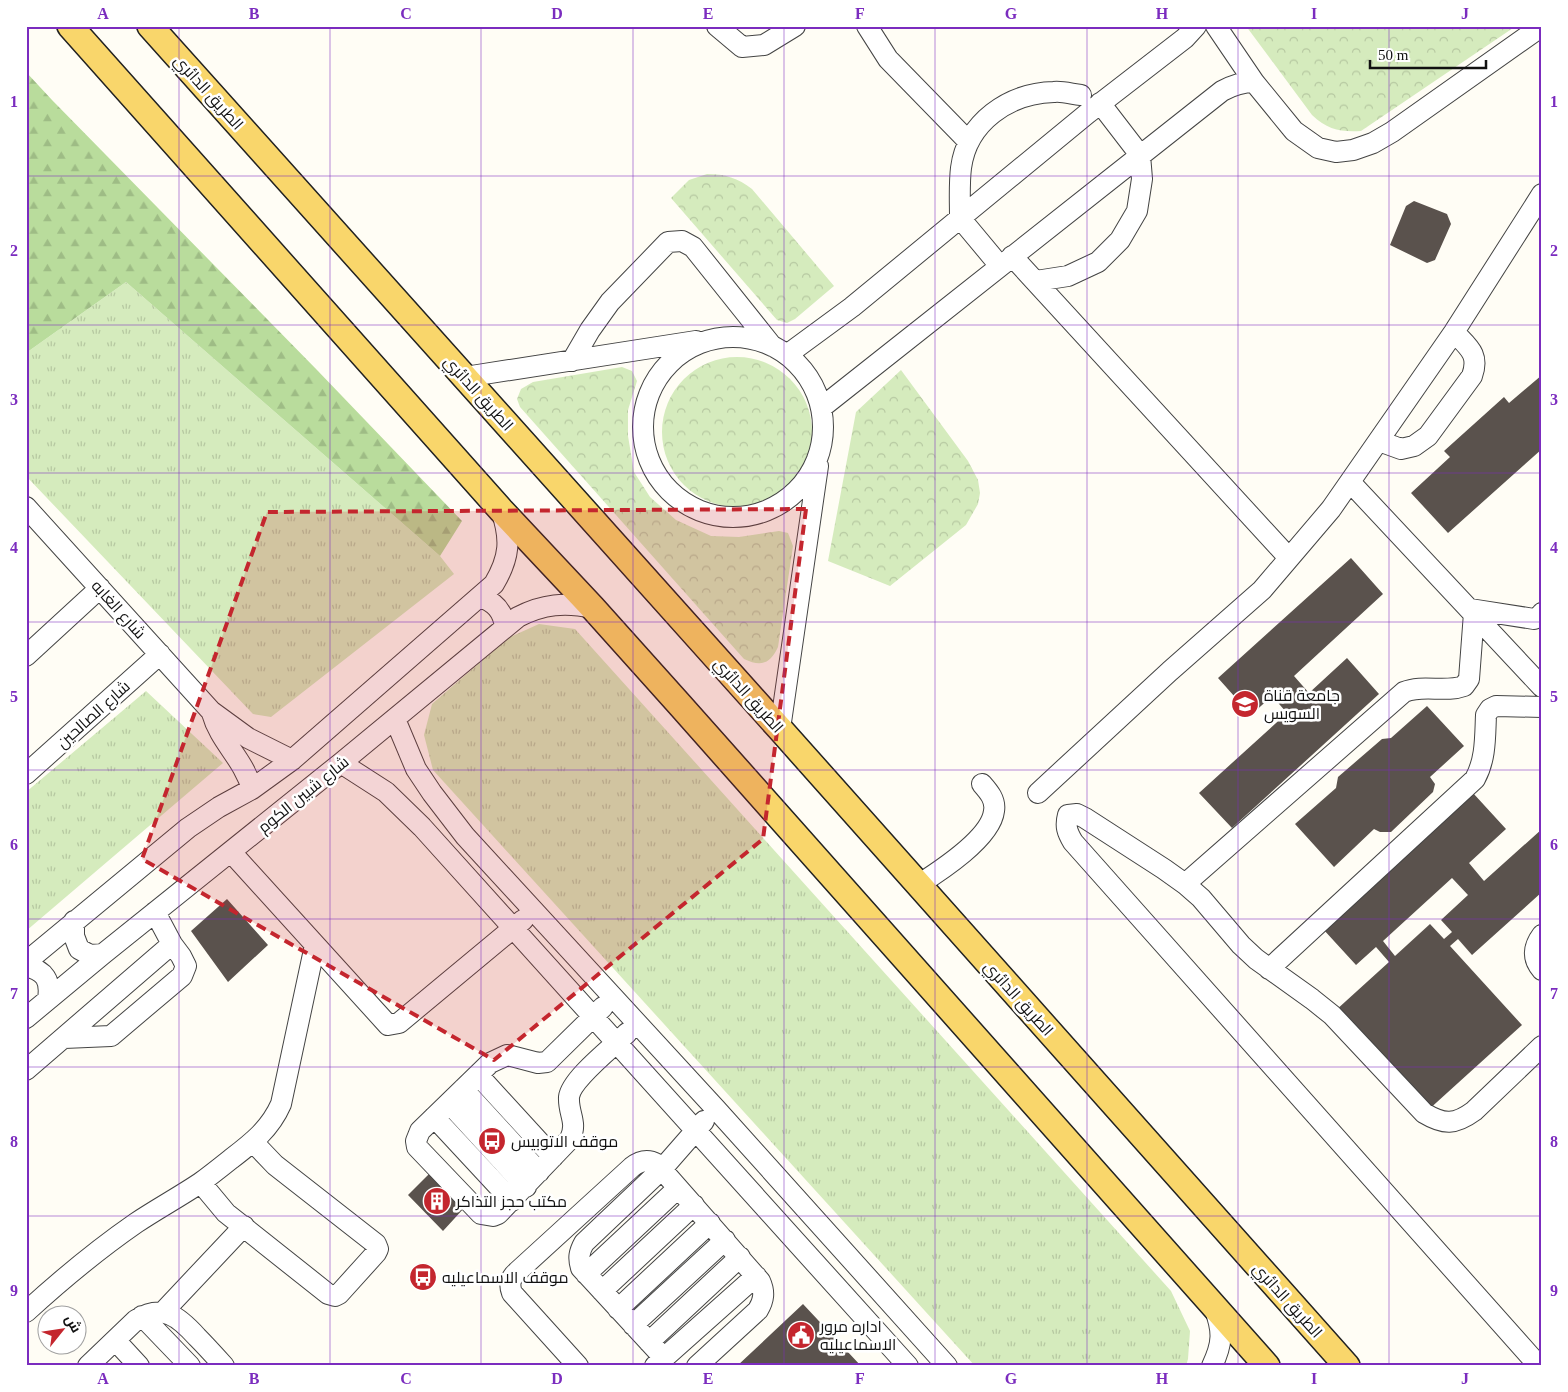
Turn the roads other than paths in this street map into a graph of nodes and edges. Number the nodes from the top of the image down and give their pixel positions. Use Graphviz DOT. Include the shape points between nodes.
graph roads {
  1 [pos="70,26"];
  2 [pos="150,26"];
  3 [pos="717,26"];
  4 [pos="794,26"];
  5 [pos="867,26"];
  6 [pos="1196,26"];
  7 [pos="1216,26"];
  8 [pos="1542,26"];
  9 [pos="1254,82"];
  10 [pos="1080,95"];
  11 [pos="1100,103"];
  12 [pos="968,141"];
  13 [pos="1140,155"];
  14 [pos="1542,194"];
  15 [pos="960,218"];
  16 [pos="1006,261"];
  17 [pos="1036,281"];
  18 [pos="1454,332"];
  19 [pos="715,338"];
  20 [pos="780,350"];
  21 [pos="572,361"];
  22 [pos="465,377"];
  23 [pos="822,408"];
  24 [pos="1379,441"];
  25 [pos="820,455"];
  26 [pos="1351,483"];
  27 [pos="501,510"];
  28 [pos="30,519"];
  29 [pos="1289,558"];
  30 [pos="100,588"];
  31 [pos="480,597"];
  32 [pos="593,608"];
  33 [pos="1472,611"];
  34 [pos="1542,613"];
  35 [pos="505,627"];
  36 [pos="160,654"];
  37 [pos="26,656"];
  38 [pos="1542,688"];
  39 [pos="1542,707"];
  40 [pos="211,711"];
  41 [pos="395,719"];
  42 [pos="780,729"];
  43 [pos="292,760"];
  44 [pos="341,763"];
  45 [pos="26,774"];
  46 [pos="982,784"];
  47 [pos="252,789"];
  48 [pos="1038,793"];
  49 [pos="231,852"];
  50 [pos="1186,884"];
  51 [pos="918,885"];
  52 [pos="534,911"];
  53 [pos="155,912"];
  54 [pos="74,921"];
  55 [pos="513,928"];
  56 [pos="1542,935"];
  57 [pos="172,944"];
  58 [pos="315,945"];
  59 [pos="103,954"];
  60 [pos="26,964"];
  61 [pos="1269,969"];
  62 [pos="1542,970"];
  63 [pos="613,996"];
  64 [pos="48,999"];
  65 [pos="593,1016"];
  66 [pos="26,1018"];
  67 [pos="637,1023"];
  68 [pos="64,1038"];
  69 [pos="617,1043"];
  70 [pos="1542,1046"];
  71 [pos="26,1070"];
  72 [pos="478,1075"];
  73 [pos="463,1089"];
  74 [pos="448,1104"];
  75 [pos="716,1109"];
  76 [pos="434,1118"];
  77 [pos="696,1130"];
  78 [pos="254,1142"];
  79 [pos="546,1164"];
  80 [pos="662,1169"];
  81 [pos="200,1182"];
  82 [pos="526,1186"];
  83 [pos="678,1188"];
  84 [pos="512,1201"];
  85 [pos="694,1205"];
  86 [pos="710,1223"];
  87 [pos="244,1226"];
  88 [pos="725,1240"];
  89 [pos="740,1257"];
  90 [pos="586,1274"];
  91 [pos="756,1276"];
  92 [pos="602,1291"];
  93 [pos="1213,1305"];
  94 [pos="618,1309"];
  95 [pos="26,1312"];
  96 [pos="163,1312"];
  97 [pos="142,1316"];
  98 [pos="633,1325"];
  99 [pos="115,1340"];
  100 [pos="649,1342"];
  101 [pos="99,1362"];
  102 [pos="660,1362"];
  103 [pos="139,1366"];
  104 [pos="190,1366"];
  105 [pos="224,1366"];
  106 [pos="578,1366"];
  107 [pos="697,1366"];
  108 [pos="908,1366"];
  109 [pos="947,1366"];
  110 [pos="1212,1366"];
  111 [pos="1266,1366"];
  112 [pos="1347,1366"];
  113 [pos="1539,1366"];
  1 -- 27 [label="main road"];
  2 -- 22 [label="main road, الطريق الدائري"];
  3 -- 4 [label="street" via="742,47 764,45"];
  5 -- 12 [label="street" via="888,59"];
  6 -- 11 [label="street"];
  7 -- 9 [label="street"];
  8 -- 9 [label="street" via="1392,132 1353,150 1336,152 1318,148 1305,140"];
  9 -- 13 [label="street" via="1234,85 1222,91"];
  10 -- 12 [label="street" via="1030,94 1007,103 986,118"];
  11 -- 13 [label="street"];
  11 -- 15 [label="street"];
  12 -- 15 [label="street" via="961,168"];
  13 -- 16 [label="street"];
  13 -- 17 [label="street" via="1142,179 1137,211 1120,240 1098,262 1068,276"];
  14 -- 18 [label="street"];
  15 -- 16 [label="street"];
  15 -- 20 [label="street" via="852,307"];
  16 -- 17 [label="street"];
  16 -- 23 [label="street"];
  17 -- 29 [label="street"];
  18 -- 24 [label="street"];
  18 -- 24 [label="street" via="1476,358 1472,376 1428,436 1414,446 1401,449"];
  19 -- 20 [label="street" via="752,338"];
  19 -- 21 [label="street"];
  19 -- 25 [label="street" via="690,347 669,363 653,384 645,409 643,436 649,460 662,483 680,500 703,512 728,518 752,516 774,508 794,494"];
  20 -- 21 [label="street" via="693,248 682,241 668,242 610,302"];
  20 -- 23 [label="street" via="800,366"];
  21 -- 22 [label="street"];
  22 -- 42 [label="main road, الطريق الدائري"];
  23 -- 25 [label="street" via="824,430"];
  24 -- 26 [label="street"];
  25 -- 42 [label="street"];
  26 -- 29 [label="street"];
  26 -- 33 [label="street"];
  27 -- 31 [label="street, شارع شبين الكوم" via="507,528 508,548 504,567 494,584"];
  27 -- 32 [label="main road"];
  28 -- 30 [label="street, شارع الغابه"];
  29 -- 48 [label="street" via="1262,590"];
  30 -- 36 [label="street, شارع الغابه"];
  30 -- 37 [label="street"];
  31 -- 35 [label="street" via="498,608"];
  31 -- 43 [label="street, شارع شبين الكوم"];
  32 -- 35 [label="street, شارع شبين الكوم" via="570,604 546,605"];
  32 -- 93 [label="main road"];
  33 -- 34 [label="street" via="1534,619"];
  33 -- 38 [label="street"];
  33 -- 50 [label="street" via="1469,679 1464,686 1414,688 1404,692"];
  35 -- 41 [label="street, شارع شبين الكوم"];
  36 -- 40 [label="street, شارع الغابه"];
  36 -- 45 [label="street, شارع الصالحين"];
  39 -- 61 [label="street" via="1496,706 1490,709 1486,715 1484,758 1475,779"];
  40 -- 43 [label="street, شارع الغابه" via="248,738"];
  40 -- 47 [label="street, شارع الغابه" via="221,735 243,766"];
  41 -- 44 [label="street, شارع شبين الكوم"];
  41 -- 52 [label="street" via="416,769 432,793 465,836"];
  42 -- 51 [label="main road, الطريق الدائري"];
  43 -- 47 [label="street, شارع شبين الكوم"];
  44 -- 49 [label="street, شارع شبين الكوم"];
  44 -- 55 [label="street" via="386,792 401,806"];
  46 -- 51 [label="street" via="992,795 995,809 992,823 962,853"];
  47 -- 54 [label="street, شارع شبين الكوم" via="188,828"];
  49 -- 53 [label="street, شارع شبين الكوم"];
  49 -- 58 [label="street"];
  50 -- 61 [label="street" via="1242,945"];
  50 -- 113 [label="street" via="1085,818 1077,814 1068,815 1065,824 1073,842"];
  51 -- 112 [label="main road, الطريق الدائري"];
  52 -- 55 [label="street"];
  52 -- 63 [label="street"];
  53 -- 57 [label="street"];
  53 -- 59 [label="street, شارع شبين الكوم"];
  54 -- 59 [label="street" via="79,949 90,954"];
  54 -- 60 [label="street, شارع شبين الكوم"];
  55 -- 58 [label="street" via="399,1023 392,1025 384,1023"];
  55 -- 65 [label="street"];
  56 -- 62 [label="street" via="1535,946 1534,957"];
  57 -- 68 [label="street"];
  57 -- 68 [label="street" via="186,966 182,976 111,1036"];
  58 -- 78 [label="street" via="281,1104 275,1117"];
  59 -- 64 [label="street, شارع شبين الكوم"];
  60 -- 64 [label="street" via="45,976 50,988"];
  61 -- 70 [label="street" via="1332,1015 1424,1113 1436,1120 1450,1122 1463,1119"];
  63 -- 65 [label="street"];
  63 -- 67 [label="street"];
  64 -- 66 [label="street, شارع شبين الكوم"];
  65 -- 69 [label="street"];
  65 -- 72 [label="street" via="547,1062 538,1064 506,1055 490,1063"];
  67 -- 69 [label="street"];
  67 -- 75 [label="street"];
  68 -- 71 [label="street"];
  69 -- 77 [label="street"];
  69 -- 79 [label="street" via="578,1078 572,1088 569,1100 573,1132"];
  72 -- 73 [label="street"];
  72 -- 79 [label="street"];
  73 -- 74 [label="street"];
  73 -- 79 [label="street"];
  74 -- 76 [label="street"];
  74 -- 82 [label="street"];
  75 -- 77 [label="street"];
  75 -- 109 [label="street"];
  76 -- 84 [label="street"];
  76 -- 84 [label="street" via="417,1136 420,1151 481,1214 498,1214"];
  77 -- 80 [label="street"];
  77 -- 108 [label="street"];
  78 -- 81 [label="street"];
  78 -- 87 [label="street" via="275,1165 376,1244 378,1249 339,1294 331,1296"];
  79 -- 82 [label="street"];
  80 -- 83 [label="street"];
  80 -- 90 [label="street" via="584,1244 578,1260"];
  80 -- 106 [label="street" via="651,1161 638,1162 511,1279 512,1293"];
  81 -- 87 [label="street" via="220,1206"];
  81 -- 95 [label="street" via="105,1246"];
  82 -- 84 [label="street"];
  83 -- 85 [label="street"];
  83 -- 90 [label="street"];
  85 -- 86 [label="street"];
  85 -- 92 [label="street"];
  86 -- 88 [label="street"];
  86 -- 94 [label="street"];
  87 -- 96 [label="street"];
  88 -- 89 [label="street"];
  88 -- 98 [label="street"];
  89 -- 91 [label="street"];
  89 -- 100 [label="street"];
  90 -- 92 [label="street"];
  91 -- 102 [label="street"];
  91 -- 107 [label="street" via="764,1288 762,1304"];
  92 -- 94 [label="street"];
  93 -- 110 [label="street" via="1220,1325 1221,1344"];
  93 -- 111 [label="main road"];
  94 -- 98 [label="street"];
  96 -- 97 [label="street"];
  96 -- 105 [label="street" via="182,1320"];
  97 -- 99 [label="street"];
  97 -- 104 [label="street"];
  98 -- 100 [label="street"];
  99 -- 101 [label="street"];
  99 -- 103 [label="street"];
  100 -- 102 [label="street"];
}
